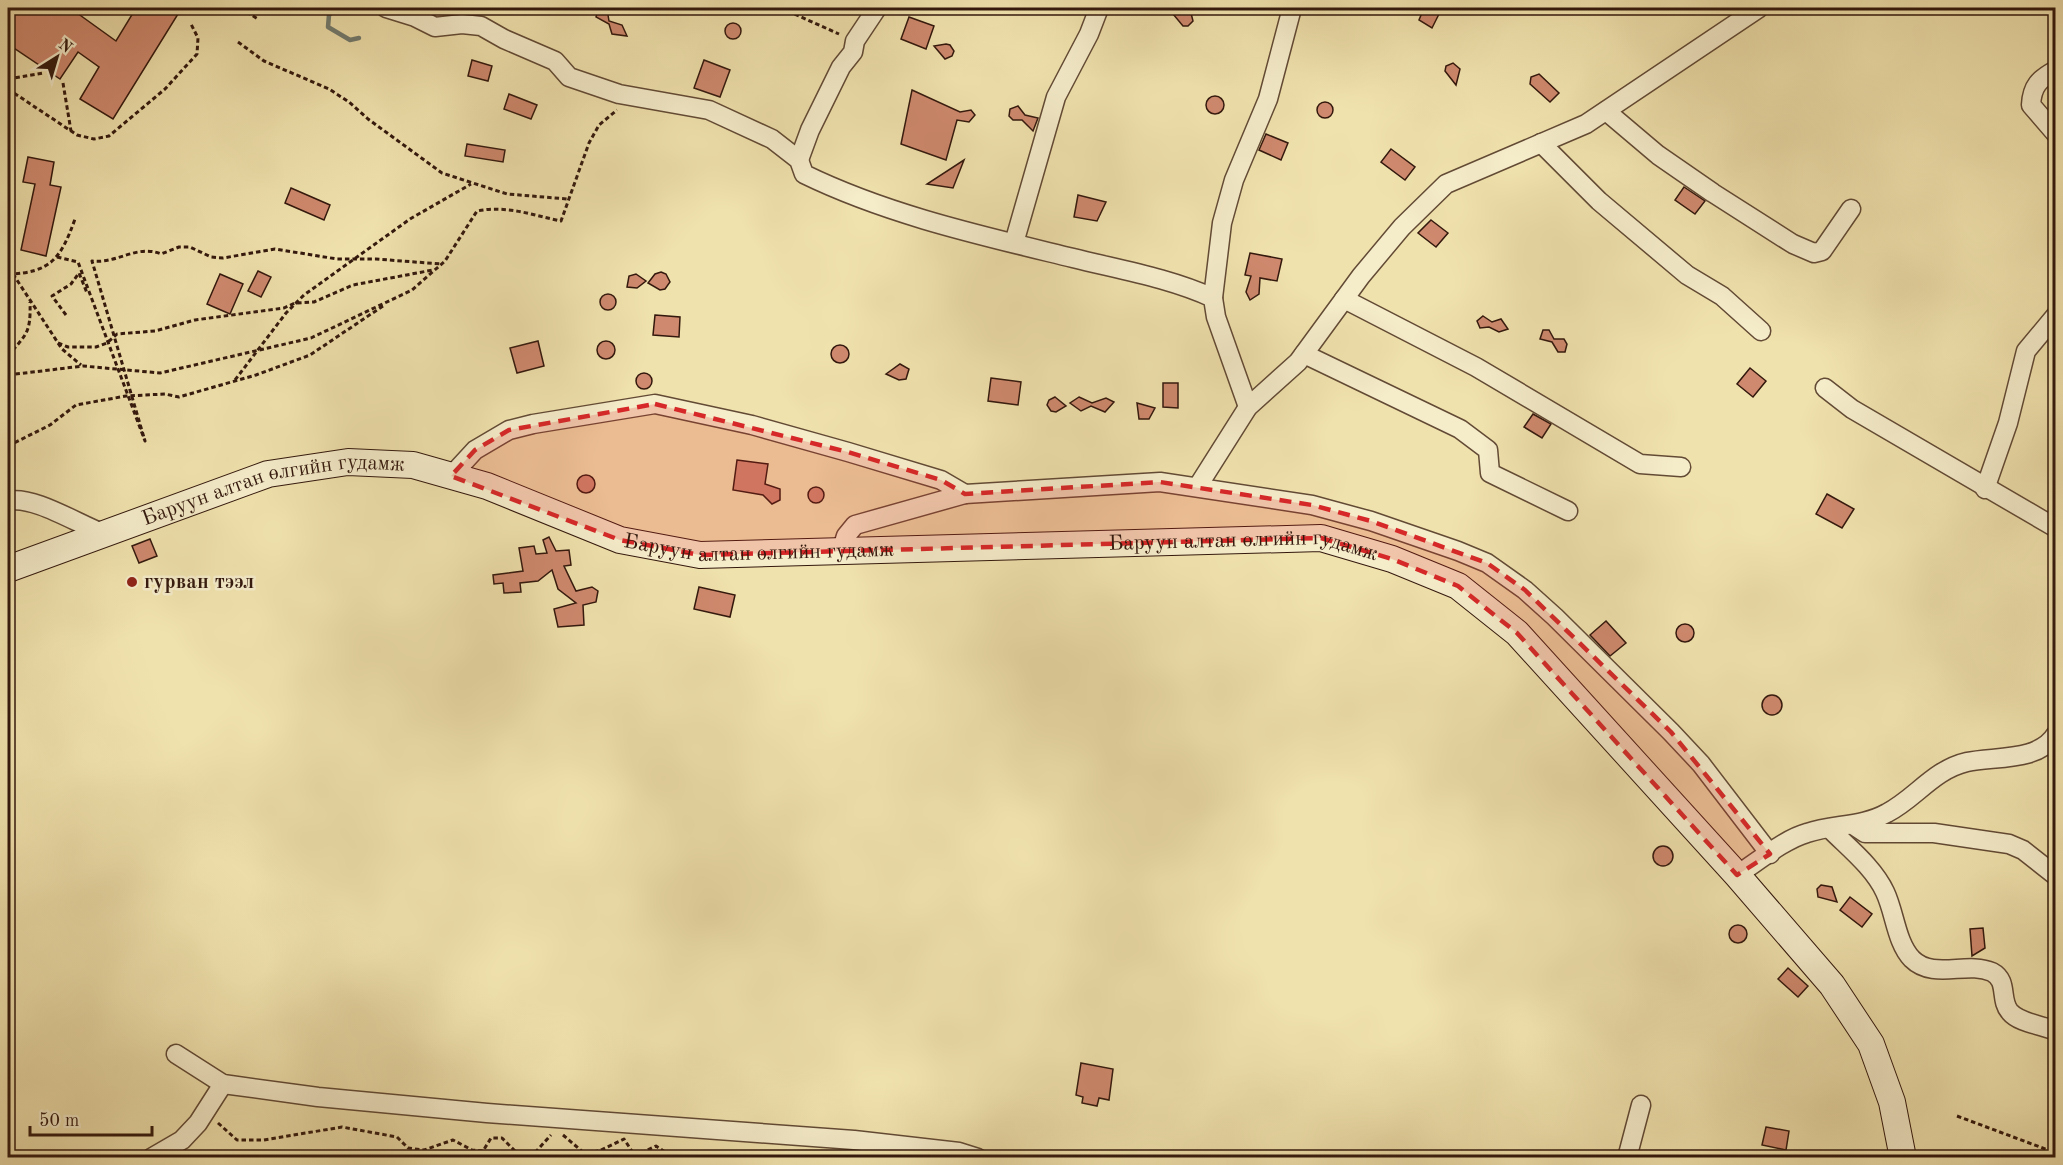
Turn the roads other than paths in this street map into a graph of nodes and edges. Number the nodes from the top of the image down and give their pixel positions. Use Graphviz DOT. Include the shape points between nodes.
graph roads {
  1 [pos="386,8"];
  2 [pos="877,8"];
  3 [pos="1099,8"];
  4 [pos="1292,8"];
  5 [pos="1759,8"];
  6 [pos="2055,70"];
  7 [pos="1606,111"];
  8 [pos="2055,134"];
  9 [pos="1541,144"];
  10 [pos="799,160"];
  11 [pos="1851,209"];
  12 [pos="1014,243"];
  13 [pos="1214,298"];
  14 [pos="1344,299"];
  15 [pos="2055,315"];
  16 [pos="1761,332"];
  17 [pos="1304,354"];
  18 [pos="1825,388"];
  19 [pos="1248,407"];
  20 [pos="1681,467"];
  21 [pos="451,476"];
  22 [pos="1198,486"];
  23 [pos="1984,489"];
  24 [pos="965,494"];
  25 [pos="8,501"];
  26 [pos="1568,511"];
  27 [pos="2055,528"];
  28 [pos="105,534"];
  29 [pos="841,552"];
  30 [pos="8,569"];
  31 [pos="2055,734"];
  32 [pos="1853,825"];
  33 [pos="1831,830"];
  34 [pos="1770,855"];
  35 [pos="1737,874"];
  36 [pos="2055,876"];
  37 [pos="2055,1031"];
  38 [pos="176,1054"];
  39 [pos="223,1084"];
  40 [pos="1641,1105"];
  41 [pos="151,1158"];
  42 [pos="978,1158"];
  43 [pos="1627,1158"];
  44 [pos="1903,1158"];
  1 -- 10 [label="street" via="435,27 481,26 555,61 569,77 619,94 709,110 772,139"];
  2 -- 10 [label="street" via="841,67"];
  3 -- 12 [label="street" via="1056,97"];
  4 -- 13 [label="street" via="1268,99 1234,180 1222,223"];
  5 -- 7 [label="street"];
  6 -- 8 [label="street" via="2041,78 2032,90 2031,105"];
  7 -- 9 [label="street"];
  7 -- 11 [label="street" via="1667,162 1814,253 1822,251"];
  9 -- 14 [label="street" via="1446,184 1402,227"];
  9 -- 16 [label="street" via="1599,201 1687,275 1722,296"];
  10 -- 12 [label="street" via="804,174 866,202"];
  12 -- 13 [label="street" via="1180,283"];
  13 -- 19 [label="street" via="1216,317"];
  14 -- 17 [label="street"];
  14 -- 20 [label="street" via="1476,367 1640,464"];
  15 -- 23 [label="street" via="2026,351 2008,423"];
  17 -- 19 [label="street"];
  17 -- 26 [label="street" via="1460,429 1488,450 1490,473"];
  18 -- 23 [label="street" via="1852,409"];
  19 -- 22 [label="street"];
  21 -- 24 [label="street" via="475,450 509,430 655,404 753,425 837,449 941,480"];
  21 -- 28 [label="main road, Баруун алтан өлгийн гудамж" via="413,465 348,462 268,474"];
  21 -- 29 [label="main road, Баруун алтан өлгийн гудамж" via="487,486 620,540 700,555"];
  22 -- 24 [label="street" via="1160,482"];
  22 -- 34 [label="street" via="1331,510 1487,563 1548,610 1671,732 1701,764"];
  23 -- 27 [label="street"];
  24 -- 29 [label="street" via="855,525"];
  25 -- 28 [label="street" via="34,503"];
  28 -- 30 [label="main road, Баруун алтан өлгийн гудамж"];
  29 -- 35 [label="main road, Баруун алтан өлгийн гудамж" via="1321,538 1392,559 1458,586 1517,633"];
  31 -- 32 [label="street" via="2038,750 1966,762 1938,773 1893,810"];
  32 -- 33 [label="street"];
  32 -- 36 [label="street" via="1865,833 1934,833 2009,844 2023,850"];
  33 -- 34 [label="street" via="1805,833"];
  33 -- 37 [label="street" via="1885,891 1905,951 1913,960 1927,968 1981,969 1993,973 2002,981 2008,1010 2017,1018"];
  34 -- 35 [label="street"];
  35 -- 44 [label="main road, Баруун алтан өлгийн гудамж" via="1832,985 1871,1044 1892,1102"];
  38 -- 39 [label="street"];
  39 -- 41 [label="street" via="182,1140"];
  39 -- 42 [label="street" via="399,1106 854,1140 959,1152"];
  40 -- 43 [label="street"];
}
